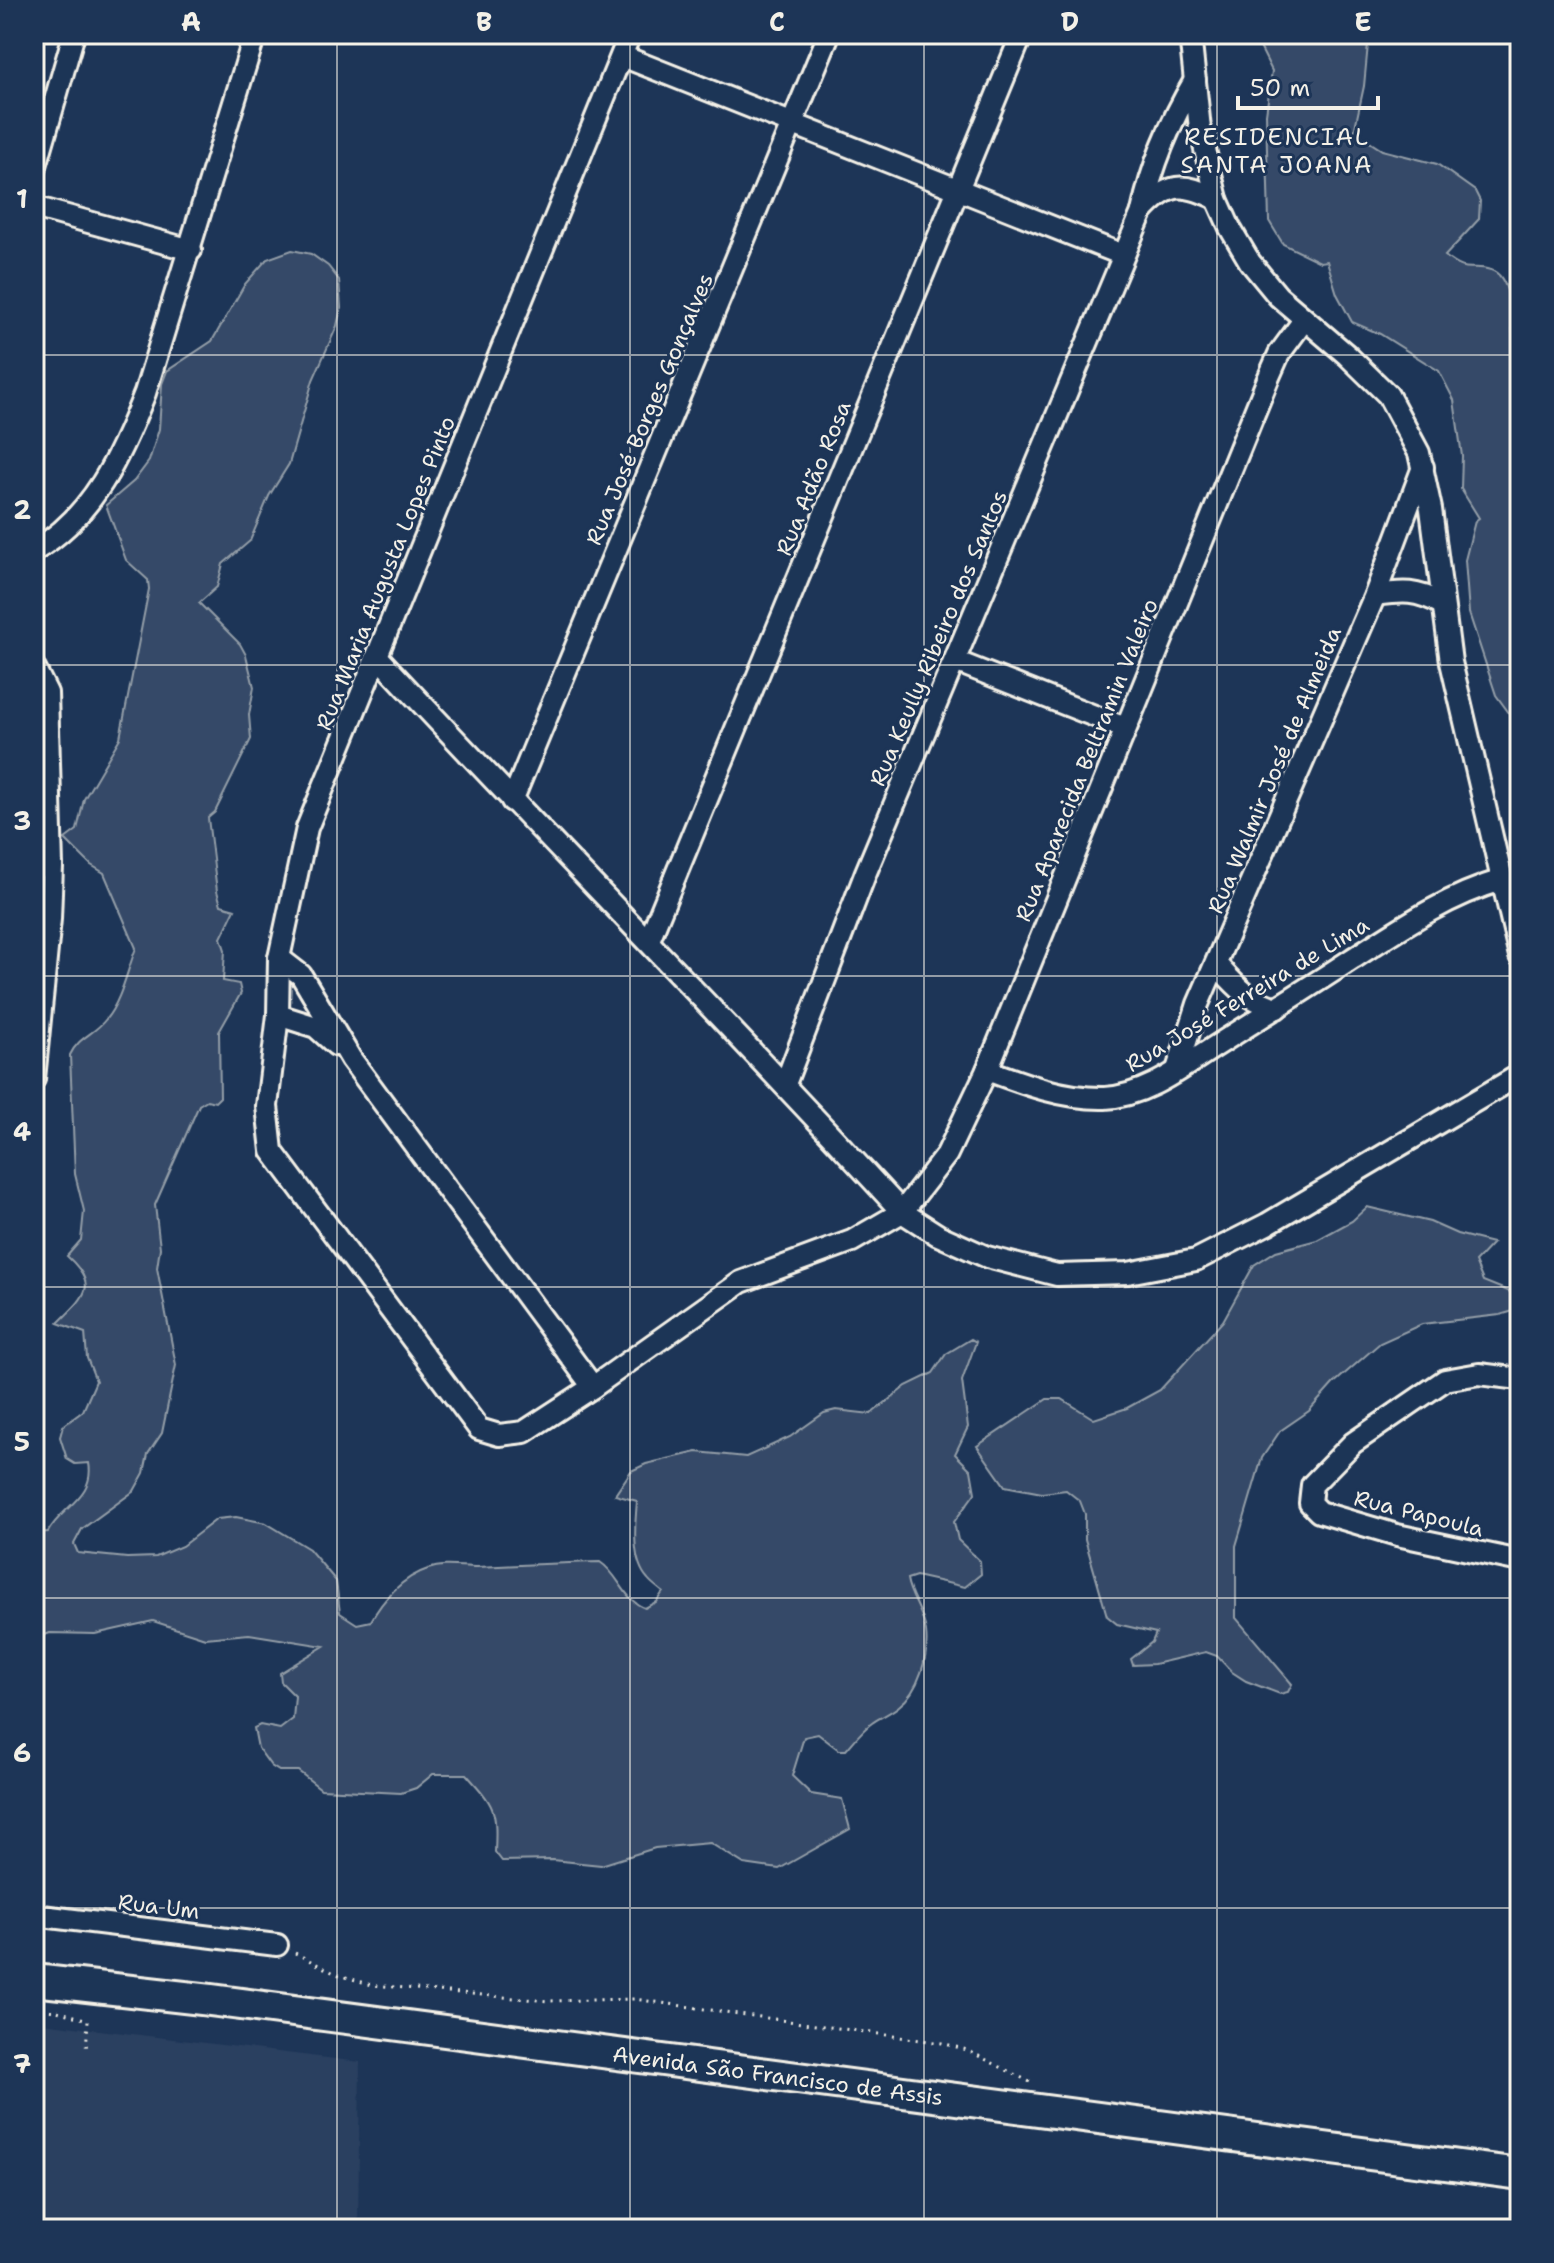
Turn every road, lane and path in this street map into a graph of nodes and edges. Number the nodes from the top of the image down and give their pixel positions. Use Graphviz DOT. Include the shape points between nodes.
graph roads {
  1 [pos="74,34"];
  2 [pos="255,34"];
  3 [pos="630,34"];
  4 [pos="829,34"];
  5 [pos="1022,34"];
  6 [pos="1190,34"];
  7 [pos="622,56"];
  8 [pos="1195,80"];
  9 [pos="793,124"];
  10 [pos="34,173"];
  11 [pos="959,188"];
  12 [pos="1217,199"];
  13 [pos="34,207"];
  14 [pos="1142,212"];
  15 [pos="191,250"];
  16 [pos="1123,255"];
  17 [pos="1304,320"];
  18 [pos="1423,467"];
  19 [pos="34,551"];
  20 [pos="1375,595"];
  21 [pos="1442,604"];
  22 [pos="377,656"];
  23 [pos="955,661"];
  24 [pos="34,667"];
  25 [pos="1125,728"];
  26 [pos="512,801"];
  27 [pos="34,843"];
  28 [pos="52,866"];
  29 [pos="1502,880"];
  30 [pos="649,940"];
  31 [pos="1520,956"];
  32 [pos="279,958"];
  33 [pos="1216,964"];
  34 [pos="1277,1008"];
  35 [pos="278,1015"];
  36 [pos="351,1059"];
  37 [pos="987,1070"];
  38 [pos="1177,1070"];
  39 [pos="1520,1071"];
  40 [pos="34,1079"];
  41 [pos="785,1084"];
  42 [pos="902,1212"];
  43 [pos="1516,1378"];
  44 [pos="593,1387"];
  45 [pos="1520,1561"];
  46 [pos="34,1915"];
  47 [pos="277,1945"];
  48 [pos="34,1980"];
  49 [pos="34,2009"];
  50 [pos="86,2051"];
  51 [pos="1033,2084"];
  52 [pos="1520,2174"];
  1 -- 10 [label="street"];
  2 -- 15 [label="street"];
  3 -- 7 [label="street, Rua Maria Augusta Lopes Pinto"];
  4 -- 9 [label="street, Rua José Borges Gonçalves"];
  5 -- 11 [label="street, Rua Adão Rosa"];
  6 -- 8 [label="street"];
  7 -- 9 [label="street"];
  7 -- 22 [label="street, Rua Maria Augusta Lopes Pinto"];
  8 -- 12 [label="street"];
  8 -- 14 [label="street, Rua Keully Ribeiro dos Santos" via="1161,148"];
  9 -- 11 [label="street"];
  9 -- 26 [label="street, Rua José Borges Gonçalves"];
  11 -- 16 [label="street"];
  11 -- 30 [label="street, Rua Adão Rosa"];
  12 -- 14 [label="street" via="1192,187 1168,190"];
  12 -- 17 [label="street" via="1250,262"];
  13 -- 15 [label="street"];
  14 -- 16 [label="street, Rua Keully Ribeiro dos Santos"];
  15 -- 19 [label="street" via="124,447 72,524"];
  16 -- 23 [label="street, Rua Keully Ribeiro dos Santos"];
  17 -- 18 [label="street" via="1388,395"];
  17 -- 25 [label="street, Rua Aparecida Beltramin Valeiro" via="1268,379"];
  18 -- 20 [label="street, Rua Walmir José de Almeida"];
  18 -- 21 [label="street"];
  20 -- 21 [label="street" via="1407,591"];
  20 -- 33 [label="street, Rua Walmir José de Almeida"];
  21 -- 29 [label="street"];
  22 -- 26 [label="street"];
  22 -- 32 [label="street, Rua Maria Augusta Lopes Pinto" via="307,828"];
  23 -- 25 [label="street"];
  23 -- 41 [label="street, Rua Keully Ribeiro dos Santos"];
  24 -- 28 [label="street" via="47,693"];
  25 -- 37 [label="street, Rua Aparecida Beltramin Valeiro"];
  26 -- 30 [label="street"];
  27 -- 28 [label="street"];
  28 -- 40 [label="street"];
  29 -- 31 [label="street"];
  29 -- 34 [label="street, Rua José Ferreira de Lima" via="1451,899 1405,925"];
  30 -- 41 [label="street"];
  32 -- 35 [label="street, Rua Maria Augusta Lopes Pinto"];
  32 -- 36 [label="street" via="301,975"];
  33 -- 34 [label="street" via="1253,1001"];
  33 -- 38 [label="street, Rua Walmir José de Almeida"];
  34 -- 38 [label="street, Rua José Ferreira de Lima"];
  35 -- 36 [label="street" via="316,1027"];
  35 -- 44 [label="street, Rua Maria Augusta Lopes Pinto" via="267,1106 272,1151 479,1429 499,1435 524,1432"];
  36 -- 44 [label="street"];
  37 -- 38 [label="street, Rua José Ferreira de Lima" via="1067,1095 1107,1098 1137,1092"];
  37 -- 42 [label="street, Rua Aparecida Beltramin Valeiro" via="947,1154"];
  39 -- 42 [label="street" via="1267,1224 1196,1260 1128,1273 1057,1275 987,1257"];
  41 -- 42 [label="street"];
  42 -- 44 [label="street" via="852,1241 741,1282"];
  43 -- 45 [label="street, Rua Papoula" via="1479,1374 1445,1380 1353,1443 1312,1485 1310,1503 1319,1512 1397,1535"];
  46 -- 47 [label="street, Rua Um"];
  47 -- 51 [label="path" via="372,1985 548,2001 634,1999 942,2043"];
  48 -- 52 [label="main road, Avenida São Francisco de Assis"];
  49 -- 50 [label="path" via="88,2020"];
}
